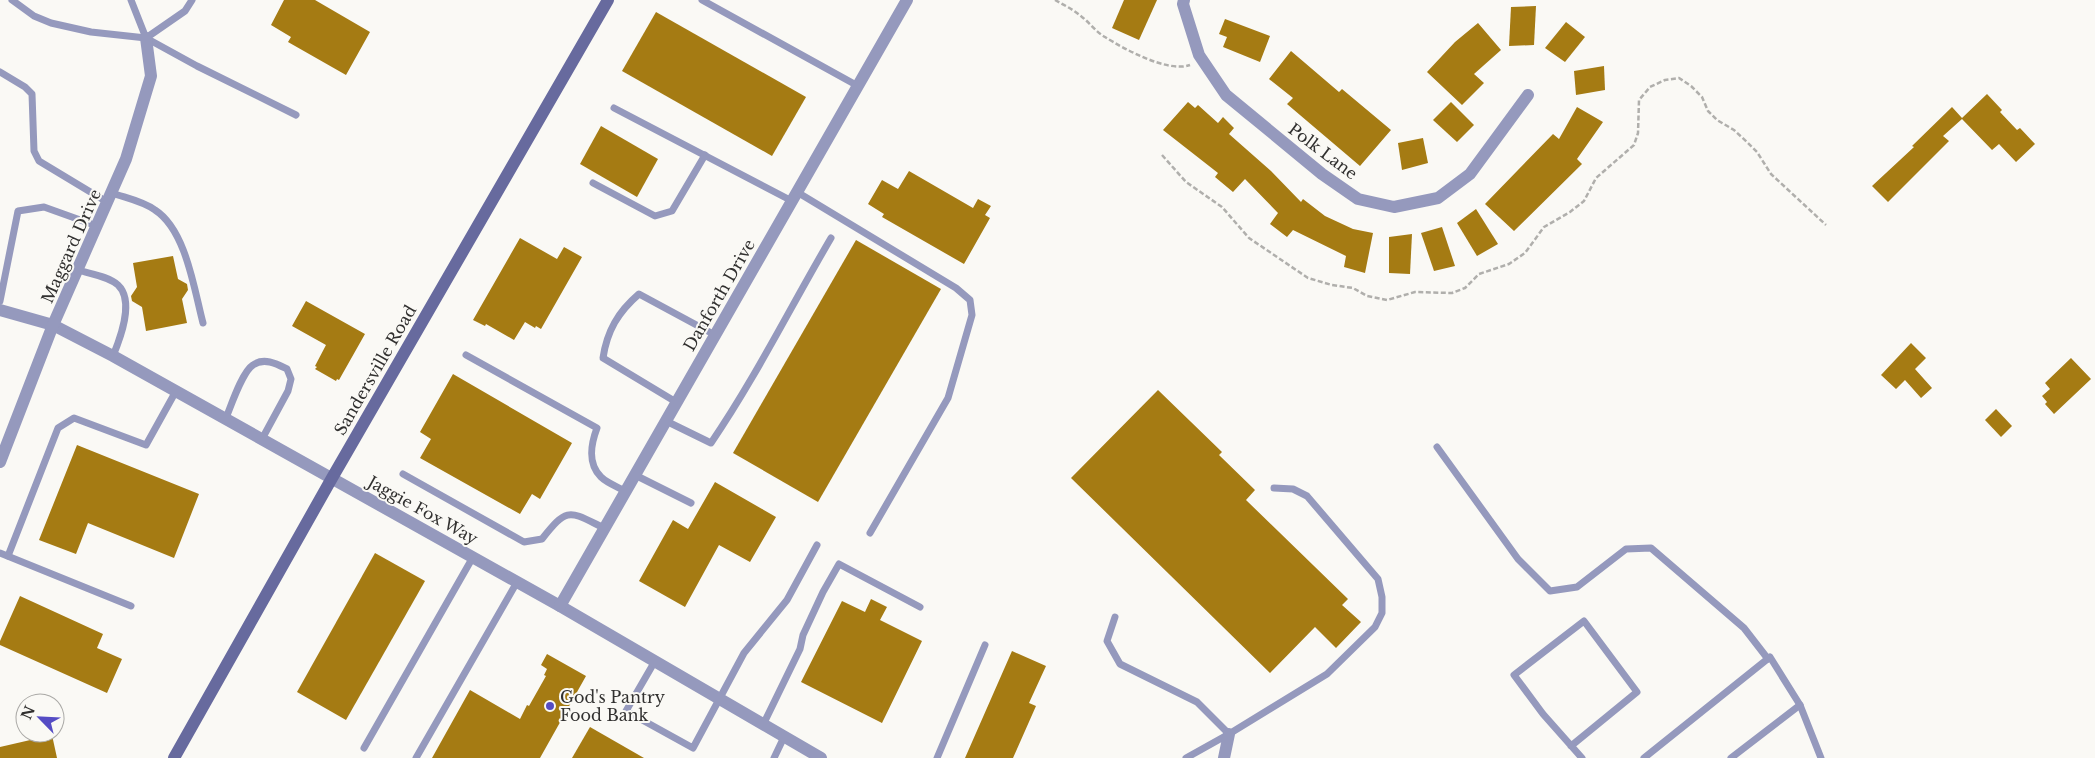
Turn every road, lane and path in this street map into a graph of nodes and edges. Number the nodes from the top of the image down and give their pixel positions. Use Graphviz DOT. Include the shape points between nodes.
graph roads {
  1 [pos="12,0"];
  2 [pos="131,0"];
  3 [pos="192,0"];
  4 [pos="608,0"];
  5 [pos="702,0"];
  6 [pos="907,0"];
  7 [pos="1055,0"];
  8 [pos="1184,0"];
  9 [pos="21,2"];
  10 [pos="146,38"];
  11 [pos="1187,66"];
  12 [pos="0,72"];
  13 [pos="858,86"];
  14 [pos="1528,95"];
  15 [pos="614,108"];
  16 [pos="296,114"];
  17 [pos="705,155"];
  18 [pos="1162,155"];
  19 [pos="592,183"];
  20 [pos="794,196"];
  21 [pos="110,198"];
  22 [pos="1826,224"];
  23 [pos="97,226"];
  24 [pos="832,238"];
  25 [pos="78,270"];
  26 [pos="0,301"];
  27 [pos="0,310"];
  28 [pos="203,323"];
  29 [pos="53,325"];
  30 [pos="715,335"];
  31 [pos="466,355"];
  32 [pos="114,356"];
  33 [pos="176,390"];
  34 [pos="676,402"];
  35 [pos="226,418"];
  36 [pos="666,421"];
  37 [pos="262,439"];
  38 [pos="1437,447"];
  39 [pos="0,462"];
  40 [pos="403,474"];
  41 [pos="635,475"];
  42 [pos="332,478"];
  43 [pos="1274,488"];
  44 [pos="625,492"];
  45 [pos="691,503"];
  46 [pos="604,528"];
  47 [pos="870,533"];
  48 [pos="817,544"];
  49 [pos="0,553"];
  50 [pos="8,556"];
  51 [pos="473,557"];
  52 [pos="517,582"];
  53 [pos="132,606"];
  54 [pos="560,606"];
  55 [pos="920,608"];
  56 [pos="1115,617"];
  57 [pos="985,645"];
  58 [pos="1768,659"];
  59 [pos="655,661"];
  60 [pos="720,700"];
  61 [pos="1800,706"];
  62 [pos="763,725"];
  63 [pos="1229,734"];
  64 [pos="784,737"];
  65 [pos="1571,746"];
  66 [pos="364,748"];
  67 [pos="816,757"];
  68 [pos="174,758"];
  69 [pos="416,758"];
  70 [pos="774,758"];
  71 [pos="936,758"];
  72 [pos="1186,758"];
  73 [pos="1224,758"];
  74 [pos="1582,758"];
  75 [pos="1644,758"];
  76 [pos="1731,758"];
  77 [pos="1821,758"];
  1 -- 9 [label="lane"];
  2 -- 10 [label="lane"];
  3 -- 10 [label="lane" via="185,11"];
  4 -- 42 [label="street, Sandersville Road"];
  5 -- 13 [label="lane"];
  6 -- 13 [label="street, Danforth Drive"];
  7 -- 11 [label="path" via="1082,17 1105,38 1155,62"];
  8 -- 14 [label="street, Polk Lane" via="1199,55 1226,95 1322,174 1358,198 1394,207 1438,198 1470,174"];
  9 -- 10 [label="lane" via="34,16 51,23"];
  10 -- 16 [label="lane"];
  10 -- 21 [label="street, Maggard Drive" via="151,76 126,159"];
  12 -- 21 [label="lane" via="32,94 34,151 39,161 47,168"];
  13 -- 20 [label="street, Danforth Drive"];
  15 -- 17 [label="lane"];
  17 -- 19 [label="lane" via="672,210 654,216"];
  17 -- 20 [label="lane"];
  18 -- 22 [label="path" via="1186,182 1222,207 1249,238 1308,278 1387,300 1415,292 1452,293 1465,288 1479,274 1508,264 1525,253 1544,227 1584,201 1596,178 1634,145 1638,133 1639,100 1650,87 1679,78 1702,97 1716,120 1747,142 1771,174"];
  20 -- 30 [label="street, Danforth Drive"];
  20 -- 47 [label="lane" via="956,288 970,300 972,315 948,398"];
  21 -- 23 [label="street, Maggard Drive"];
  21 -- 28 [label="lane" via="147,205 157,210 170,226 189,267"];
  23 -- 25 [label="street, Maggard Drive"];
  23 -- 26 [label="lane" via="44,207 18,211"];
  24 -- 36 [label="lane" via="743,395 711,443"];
  25 -- 29 [label="street, Maggard Drive"];
  25 -- 32 [label="lane" via="119,286 123,295 124,328"];
  27 -- 29 [label="street, Jaggie Fox Way"];
  29 -- 32 [label="street, Jaggie Fox Way"];
  29 -- 39 [label="street, Maggard Drive"];
  30 -- 34 [label="street, Danforth Drive"];
  30 -- 34 [label="lane" via="639,294 625,306 606,339 603,358"];
  31 -- 44 [label="lane" via="597,428 590,446 593,464 601,477"];
  32 -- 33 [label="street, Jaggie Fox Way"];
  33 -- 35 [label="street, Jaggie Fox Way"];
  33 -- 50 [label="lane" via="146,445 74,418 58,428"];
  34 -- 36 [label="street, Danforth Drive"];
  35 -- 37 [label="street, Jaggie Fox Way"];
  35 -- 37 [label="lane" via="238,387 252,365 274,363 287,369 291,379 288,392"];
  36 -- 41 [label="street, Danforth Drive"];
  37 -- 42 [label="street, Jaggie Fox Way"];
  38 -- 58 [label="lane" via="1518,560 1550,592 1577,587 1626,548 1651,548 1744,628"];
  40 -- 46 [label="lane" via="524,542 542,539 555,522 570,515 576,514"];
  41 -- 44 [label="street, Danforth Drive"];
  41 -- 45 [label="lane"];
  42 -- 51 [label="street, Jaggie Fox Way"];
  42 -- 68 [label="street, Sandersville Road"];
  43 -- 63 [label="lane" via="1293,488 1320,511 1378,579 1382,613 1374,627 1327,674"];
  44 -- 46 [label="street, Danforth Drive"];
  46 -- 54 [label="street, Danforth Drive"];
  48 -- 60 [label="lane" via="787,600 744,653"];
  49 -- 50 [label="lane"];
  50 -- 53 [label="lane"];
  51 -- 52 [label="street, Jaggie Fox Way"];
  51 -- 66 [label="lane"];
  52 -- 54 [label="street, Jaggie Fox Way"];
  52 -- 69 [label="lane"];
  54 -- 59 [label="street, Jaggie Fox Way"];
  55 -- 62 [label="lane" via="839,564 823,592"];
  56 -- 63 [label="lane" via="1107,641 1120,664 1198,702"];
  57 -- 71 [label="lane"];
  58 -- 61 [label="lane"];
  58 -- 75 [label="lane"];
  59 -- 60 [label="street, Jaggie Fox Way"];
  59 -- 60 [label="lane" via="626,710 692,748"];
  60 -- 62 [label="street, Jaggie Fox Way"];
  61 -- 76 [label="lane"];
  61 -- 77 [label="lane"];
  62 -- 64 [label="street, Jaggie Fox Way"];
  63 -- 72 [label="lane"];
  63 -- 73 [label="street"];
  64 -- 67 [label="street, Jaggie Fox Way"];
  64 -- 70 [label="lane"];
  65 -- 65 [label="lane" via="1514,675 1584,620 1636,692"];
  65 -- 74 [label="lane"];
}
